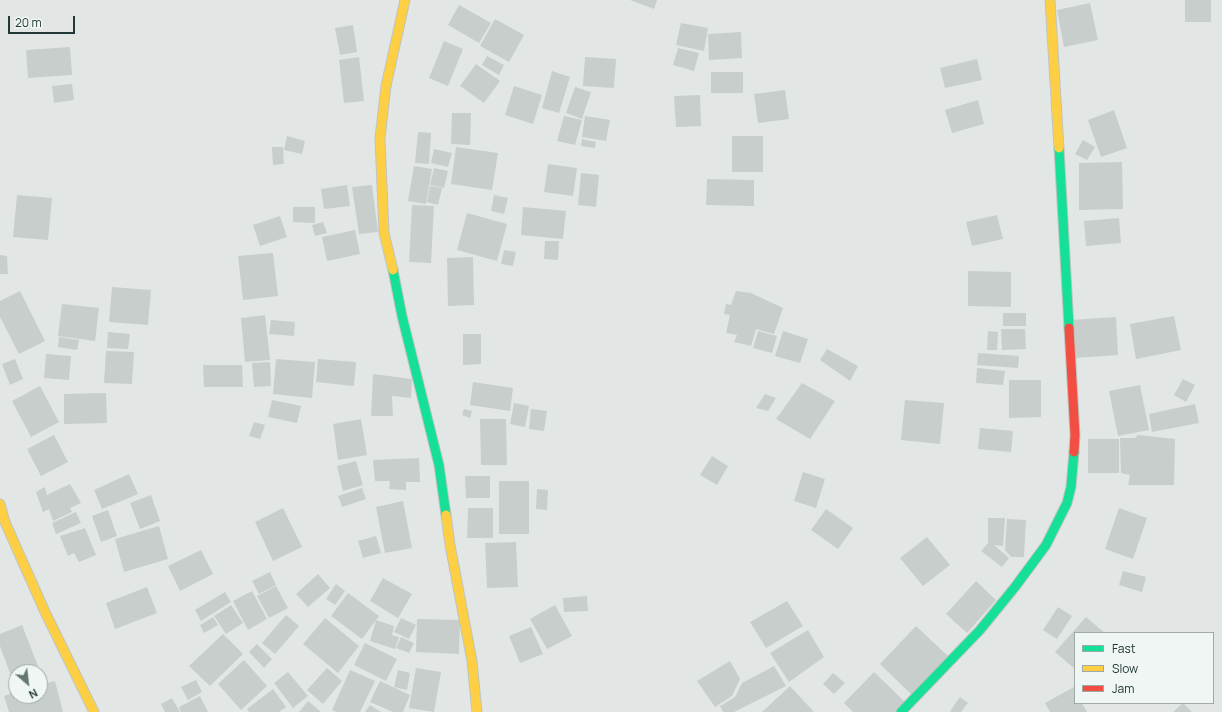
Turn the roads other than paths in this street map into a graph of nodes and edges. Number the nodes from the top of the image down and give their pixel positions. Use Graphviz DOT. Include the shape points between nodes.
graph roads {
  1 [pos="405,0"];
  2 [pos="1050,0"];
  3 [pos="0,504"];
  4 [pos="94,712"];
  5 [pos="477,712"];
  6 [pos="901,712"];
  1 -- 5 [label="street" via="386,86 380,138 384,233 439,465 450,545 472,661"];
  2 -- 6 [label="street" via="1075,435 1071,487 1067,503 1046,545 1028,569 980,630"];
  3 -- 4 [label="street" via="45,612"];
}
